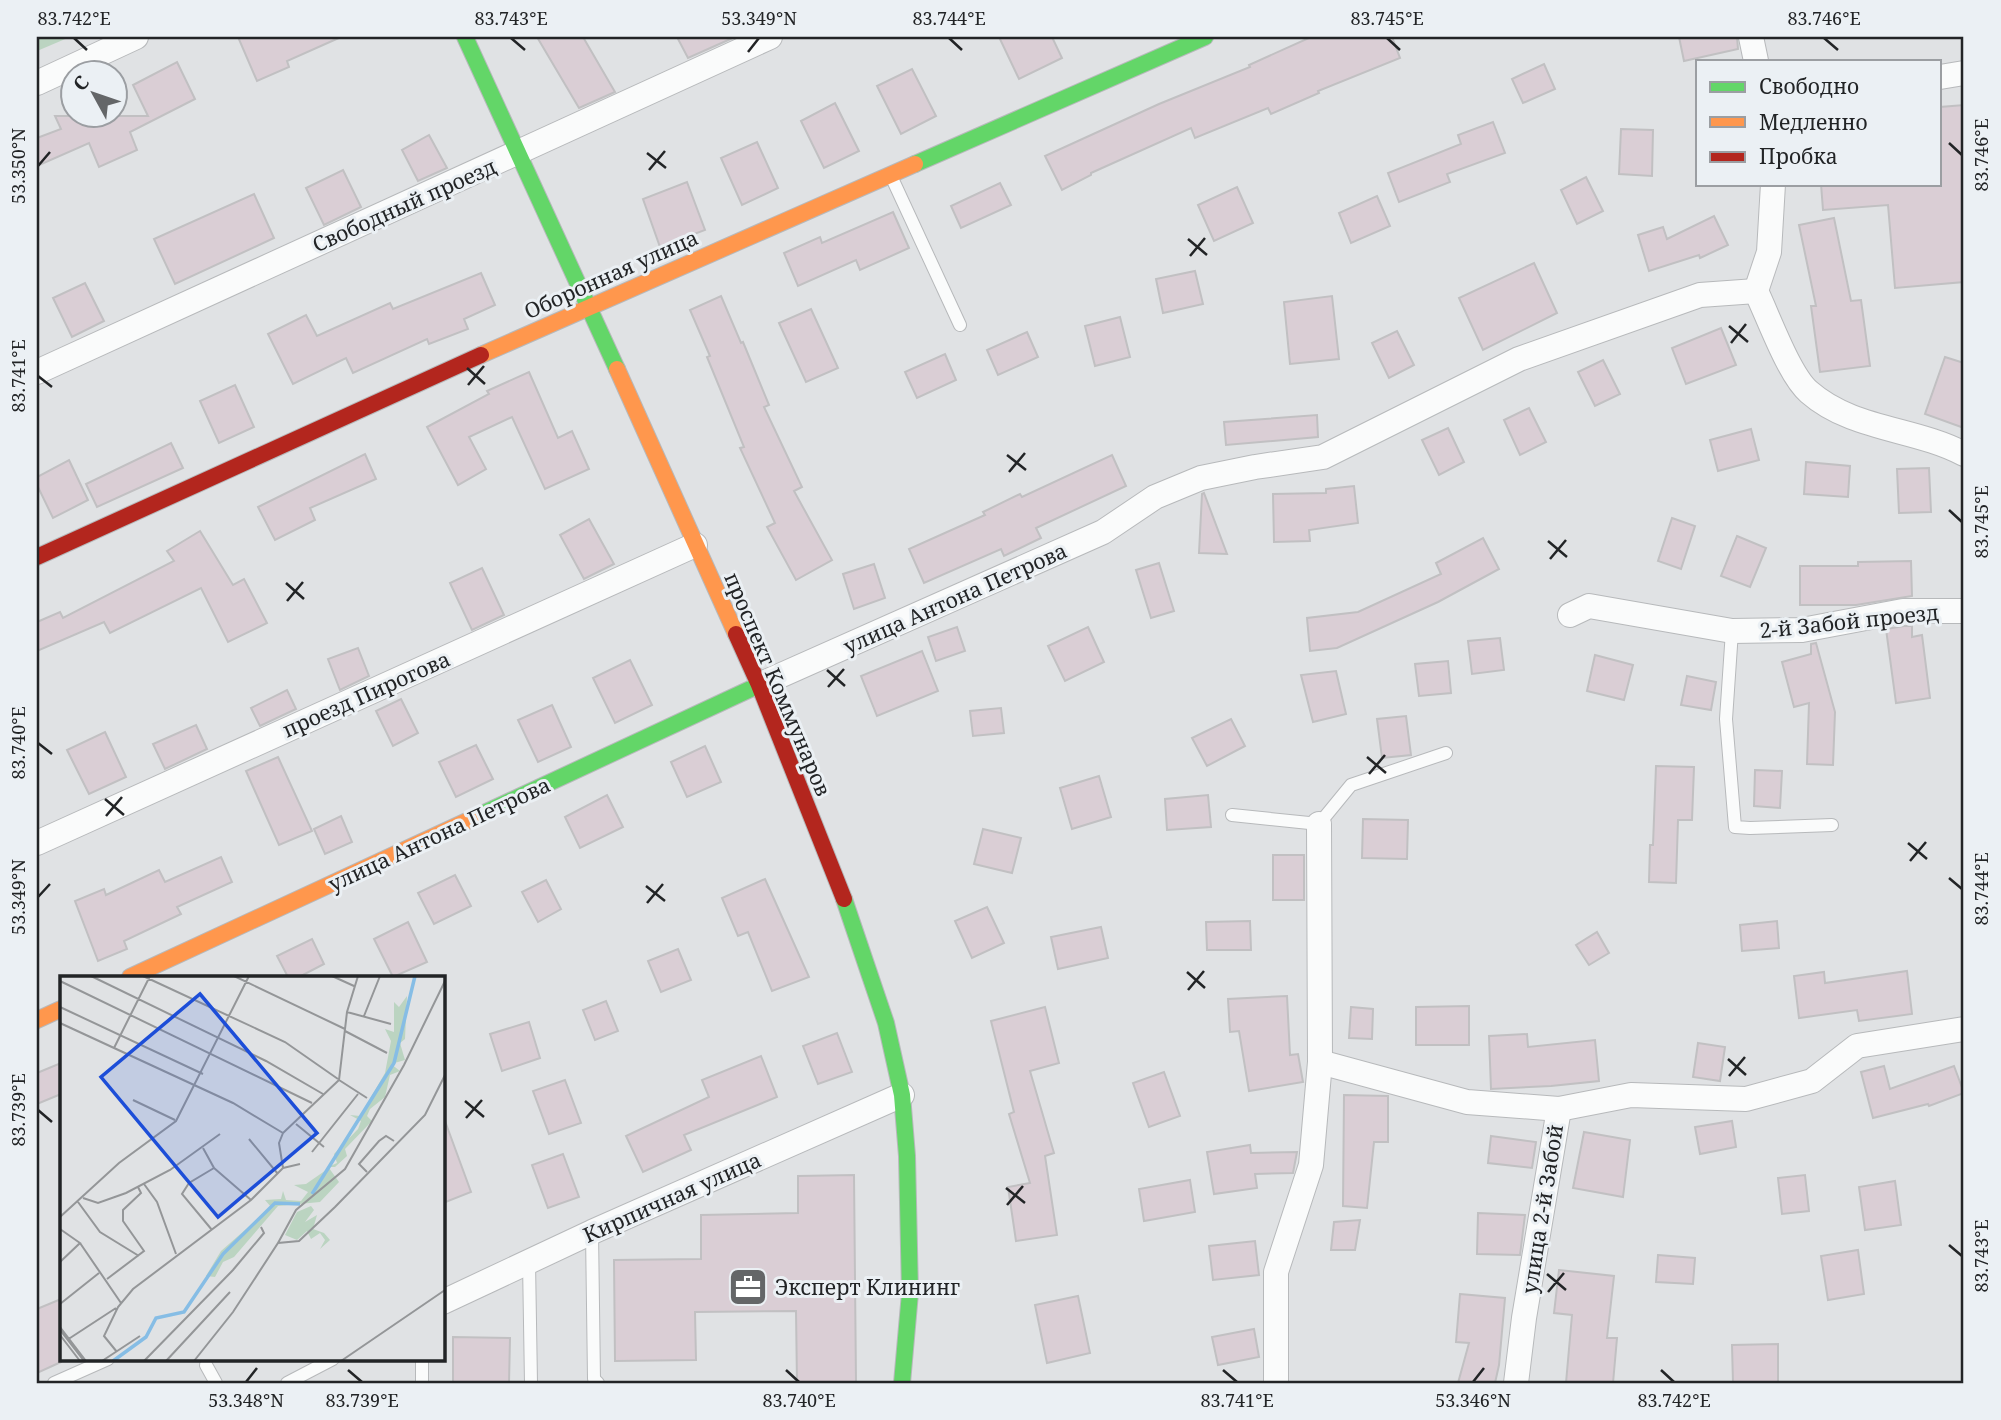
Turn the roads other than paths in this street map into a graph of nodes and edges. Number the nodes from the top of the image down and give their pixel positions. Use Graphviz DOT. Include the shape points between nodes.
graph roads {
  1 [pos="136,37"];
  2 [pos="465,37"];
  3 [pos="770,37"];
  4 [pos="1205,37"];
  5 [pos="1751,37"];
  6 [pos="1756,60"];
  7 [pos="1964,74"];
  8 [pos="1941,77"];
  9 [pos="37,83"];
  10 [pos="518,153"];
  11 [pos="889,173"];
  12 [pos="1773,186"];
  13 [pos="1756,291"];
  14 [pos="589,306"];
  15 [pos="960,325"];
  16 [pos="37,372"];
  17 [pos="1964,454"];
  18 [pos="695,545"];
  19 [pos="37,557"];
  20 [pos="1964,611"];
  21 [pos="1570,615"];
  22 [pos="1731,631"];
  23 [pos="759,685"];
  24 [pos="1447,753"];
  25 [pos="1233,815"];
  26 [pos="1319,824"];
  27 [pos="1832,825"];
  28 [pos="37,843"];
  29 [pos="132,976"];
  30 [pos="60,1009"];
  31 [pos="37,1020"];
  32 [pos="1964,1029"];
  33 [pos="1320,1062"];
  34 [pos="902,1095"];
  35 [pos="1559,1110"];
  36 [pos="592,1232"];
  37 [pos="529,1262"];
  38 [pos="444,1302"];
  39 [pos="106,1360"];
  40 [pos="331,1360"];
  41 [pos="422,1360"];
  42 [pos="206,1365"];
  43 [pos="54,1383"];
  44 [pos="216,1383"];
  45 [pos="287,1383"];
  46 [pos="422,1383"];
  47 [pos="531,1383"];
  48 [pos="598,1383"];
  49 [pos="902,1383"];
  50 [pos="1276,1383"];
  51 [pos="1516,1383"];
  1 -- 9 [label="street"];
  2 -- 10 [label="street, проспект Коммунаров"];
  3 -- 10 [label="street, Свободный проезд"];
  4 -- 11 [label="street, Оборонная улица"];
  5 -- 6 [label="street"];
  7 -- 8 [label="street"];
  10 -- 14 [label="street, проспект Коммунаров"];
  10 -- 16 [label="street, Свободный проезд"];
  11 -- 14 [label="street, Оборонная улица"];
  11 -- 15 [label="lane"];
  12 -- 13 [label="street" via="1769,252"];
  13 -- 17 [label="street" via="1807,391 1839,412"];
  13 -- 23 [label="street, улица Антона Петрова" via="1700,295 1520,359 1323,457 1201,478 1155,497 1103,532"];
  14 -- 18 [label="street, проспект Коммунаров"];
  14 -- 19 [label="street, Оборонная улица"];
  18 -- 23 [label="street, проспект Коммунаров"];
  18 -- 28 [label="street, проезд Пирогова"];
  20 -- 22 [label="street, 2-й Забой проезд" via="1903,611 1802,630"];
  21 -- 22 [label="street, 2-й Забой проезд" via="1589,606"];
  22 -- 27 [label="lane" via="1726,719 1735,827"];
  23 -- 29 [label="street, улица Антона Петрова"];
  23 -- 34 [label="street, проспект Коммунаров" via="845,901 886,1023"];
  24 -- 26 [label="lane" via="1351,785"];
  25 -- 26 [label="lane"];
  26 -- 33 [label="street"];
  30 -- 31 [label="street"];
  32 -- 35 [label="street" via="1857,1046 1812,1081 1746,1099 1631,1095"];
  33 -- 35 [label="street, улица 2-й Забой" via="1466,1102"];
  33 -- 50 [label="street" via="1311,1165 1276,1272"];
  34 -- 36 [label="street, Кирпичная улица"];
  34 -- 49 [label="street, проспект Коммунаров" via="908,1156 910,1293"];
  35 -- 51 [label="street, улица 2-й Забой"];
  36 -- 37 [label="street, Кирпичная улица"];
  36 -- 48 [label="lane" via="594,1379"];
  37 -- 38 [label="street, Кирпичная улица"];
  37 -- 47 [label="lane"];
  39 -- 43 [label="lane"];
  40 -- 45 [label="lane"];
  41 -- 46 [label="lane"];
  42 -- 44 [label="lane"];
}
